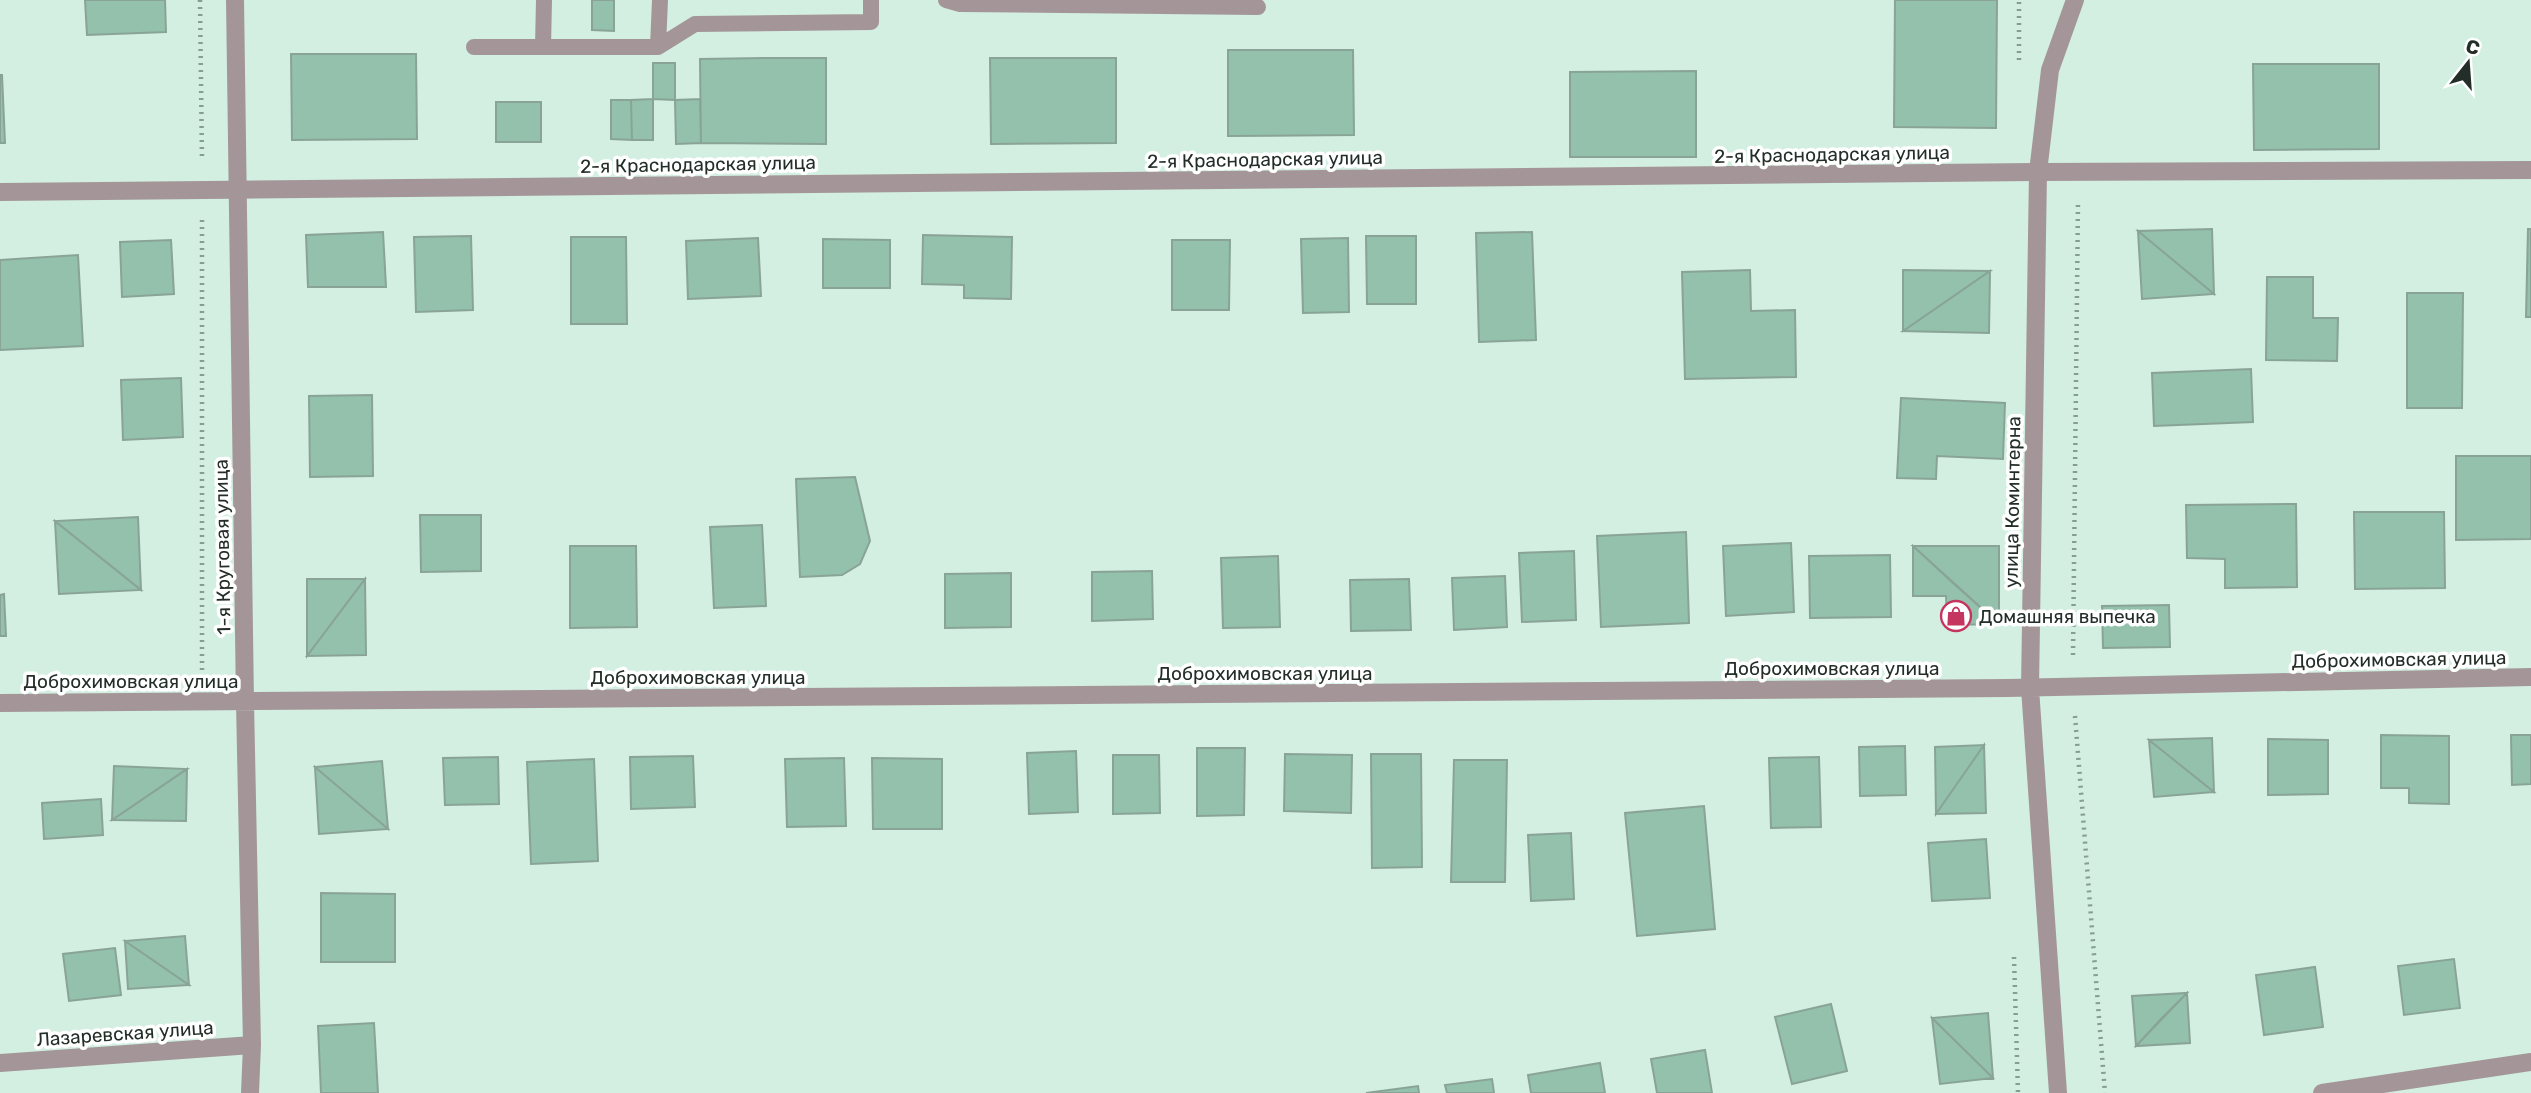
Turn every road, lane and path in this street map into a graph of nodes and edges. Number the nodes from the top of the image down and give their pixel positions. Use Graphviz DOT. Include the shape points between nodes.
graph roads {
  1 [pos="200,0"];
  2 [pos="235,0"];
  3 [pos="544,0"];
  4 [pos="660,0"];
  5 [pos="871,0"];
  6 [pos="946,0"];
  7 [pos="2075,0"];
  8 [pos="1258,7"];
  9 [pos="474,47"];
  10 [pos="543,47"];
  11 [pos="658,47"];
  12 [pos="2531,170"];
  13 [pos="2038,172"];
  14 [pos="2078,173"];
  15 [pos="239,189"];
  16 [pos="202,190"];
  17 [pos="0,192"];
  18 [pos="2531,677"];
  19 [pos="2073,687"];
  20 [pos="2030,688"];
  21 [pos="202,702"];
  22 [pos="245,702"];
  23 [pos="0,703"];
  24 [pos="252,1045"];
  25 [pos="2531,1062"];
  26 [pos="0,1063"];
  27 [pos="250,1093"];
  28 [pos="2058,1093"];
  29 [pos="2105,1093"];
  30 [pos="2322,1093"];
  1 -- 16 [label="path"];
  2 -- 15 [label="street, 1-я Круговая улица"];
  3 -- 10 [label="lane"];
  4 -- 11 [label="lane"];
  5 -- 11 [label="lane" via="871,22 695,24"];
  6 -- 8 [label="lane" via="960,5"];
  7 -- 13 [label="street, улица Коминтерна" via="2050,70"];
  9 -- 10 [label="lane"];
  10 -- 11 [label="lane"];
  12 -- 14 [label="street, 2-я Краснодарская улица"];
  13 -- 14 [label="street, 2-я Краснодарская улица"];
  13 -- 15 [label="street, 2-я Краснодарская улица"];
  13 -- 20 [label="street, улица Коминтерна"];
  14 -- 19 [label="path"];
  15 -- 16 [label="street, 2-я Краснодарская улица"];
  15 -- 22 [label="street, 1-я Круговая улица"];
  16 -- 17 [label="street, 2-я Краснодарская улица"];
  16 -- 21 [label="path"];
  18 -- 19 [label="street, Доброхимовская улица"];
  19 -- 20 [label="street, Доброхимовская улица"];
  19 -- 29 [label="path"];
  20 -- 22 [label="street, Доброхимовская улица"];
  20 -- 28 [label="street, улица Коминтерна"];
  21 -- 22 [label="street, Доброхимовская улица"];
  21 -- 23 [label="street, Доброхимовская улица"];
  22 -- 24 [label="street, 1-я Круговая улица"];
  24 -- 26 [label="street, Лазаревская улица"];
  24 -- 27 [label="street, 1-я Круговая улица"];
  25 -- 30 [label="street"];
}
